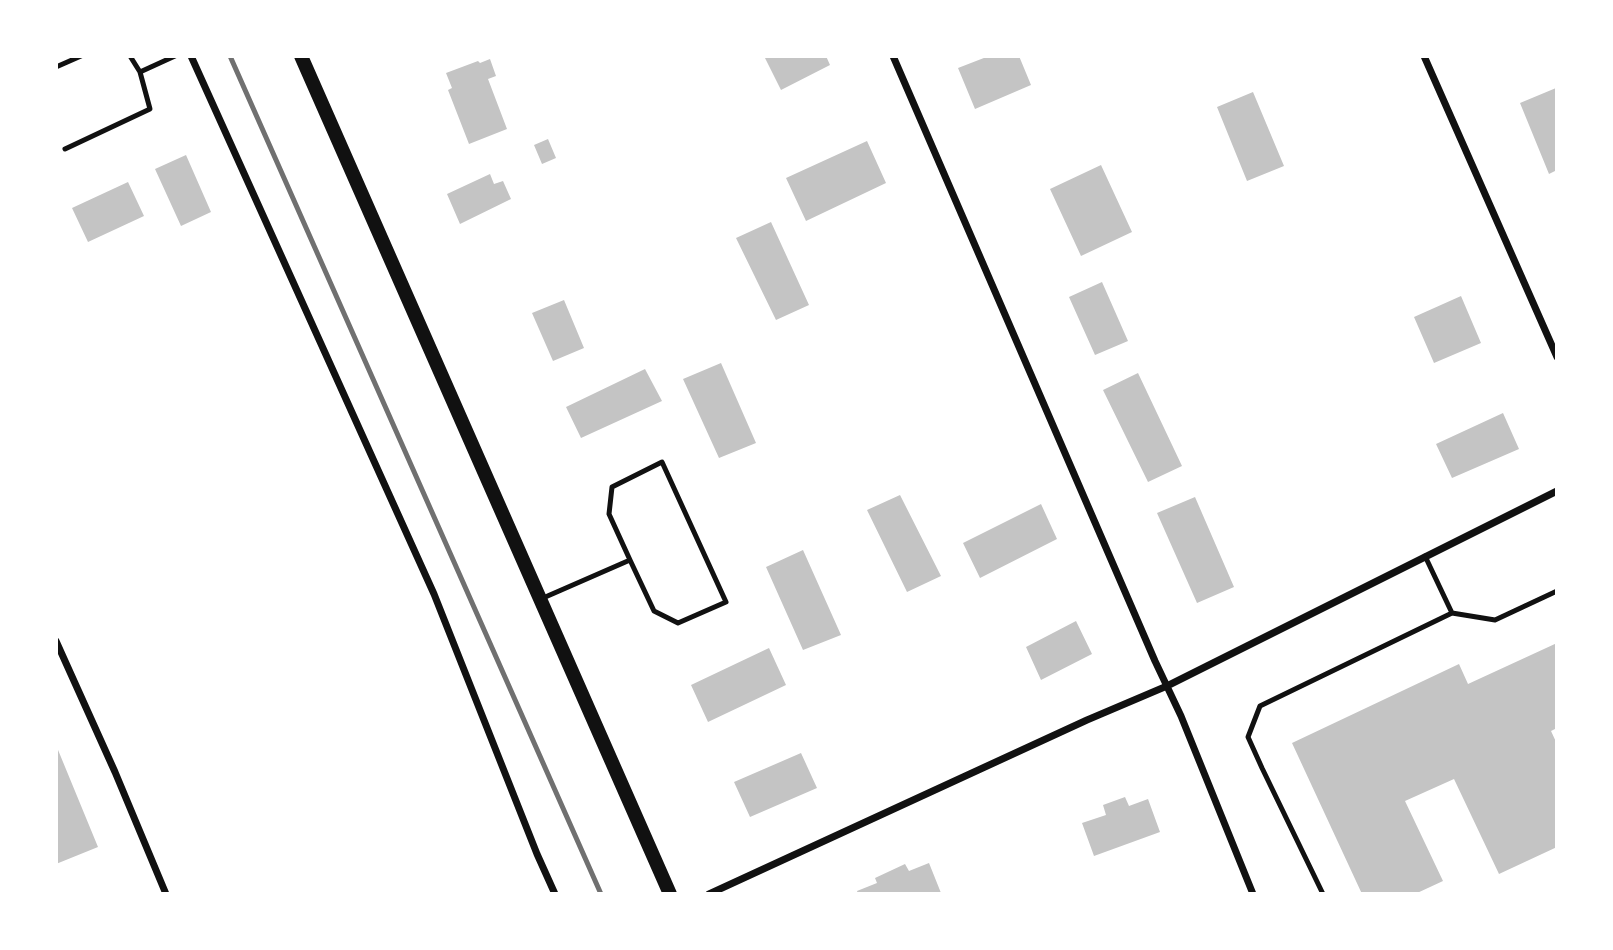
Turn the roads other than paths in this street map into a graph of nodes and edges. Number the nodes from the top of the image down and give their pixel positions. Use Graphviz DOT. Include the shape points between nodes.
graph roads {
  1 [pos="81,56"];
  2 [pos="130,56"];
  3 [pos="175,56"];
  4 [pos="191,56"];
  5 [pos="301,56"];
  6 [pos="893,56"];
  7 [pos="1424,56"];
  8 [pos="56,67"];
  9 [pos="140,72"];
  10 [pos="65,149"];
  11 [pos="1557,357"];
  12 [pos="1557,491"];
  13 [pos="1426,556"];
  14 [pos="630,560"];
  15 [pos="1557,591"];
  16 [pos="540,599"];
  17 [pos="1452,613"];
  18 [pos="56,641"];
  19 [pos="59,654"];
  20 [pos="1167,686"];
  21 [pos="166,894"];
  22 [pos="555,894"];
  23 [pos="670,894"];
  24 [pos="709,894"];
  25 [pos="1253,894"];
  26 [pos="1323,894"];
  1 -- 8 [label="lane"];
  2 -- 9 [label="lane"];
  3 -- 9 [label="lane"];
  4 -- 22 [label="street" via="434,594"];
  5 -- 16 [label="main road"];
  6 -- 20 [label="street"];
  7 -- 11 [label="street"];
  9 -- 10 [label="lane" via="150,108"];
  12 -- 13 [label="street"];
  13 -- 17 [label="lane"];
  13 -- 20 [label="street"];
  14 -- 14 [label="lane" via="609,514 612,487 662,462 726,602 678,623 654,611"];
  14 -- 16 [label="lane"];
  15 -- 17 [label="lane" via="1495,620"];
  16 -- 23 [label="main road"];
  17 -- 26 [label="lane" via="1260,706 1248,737"];
  18 -- 19 [label="street"];
  19 -- 21 [label="street"];
  20 -- 24 [label="street"];
  20 -- 25 [label="street"];
}
